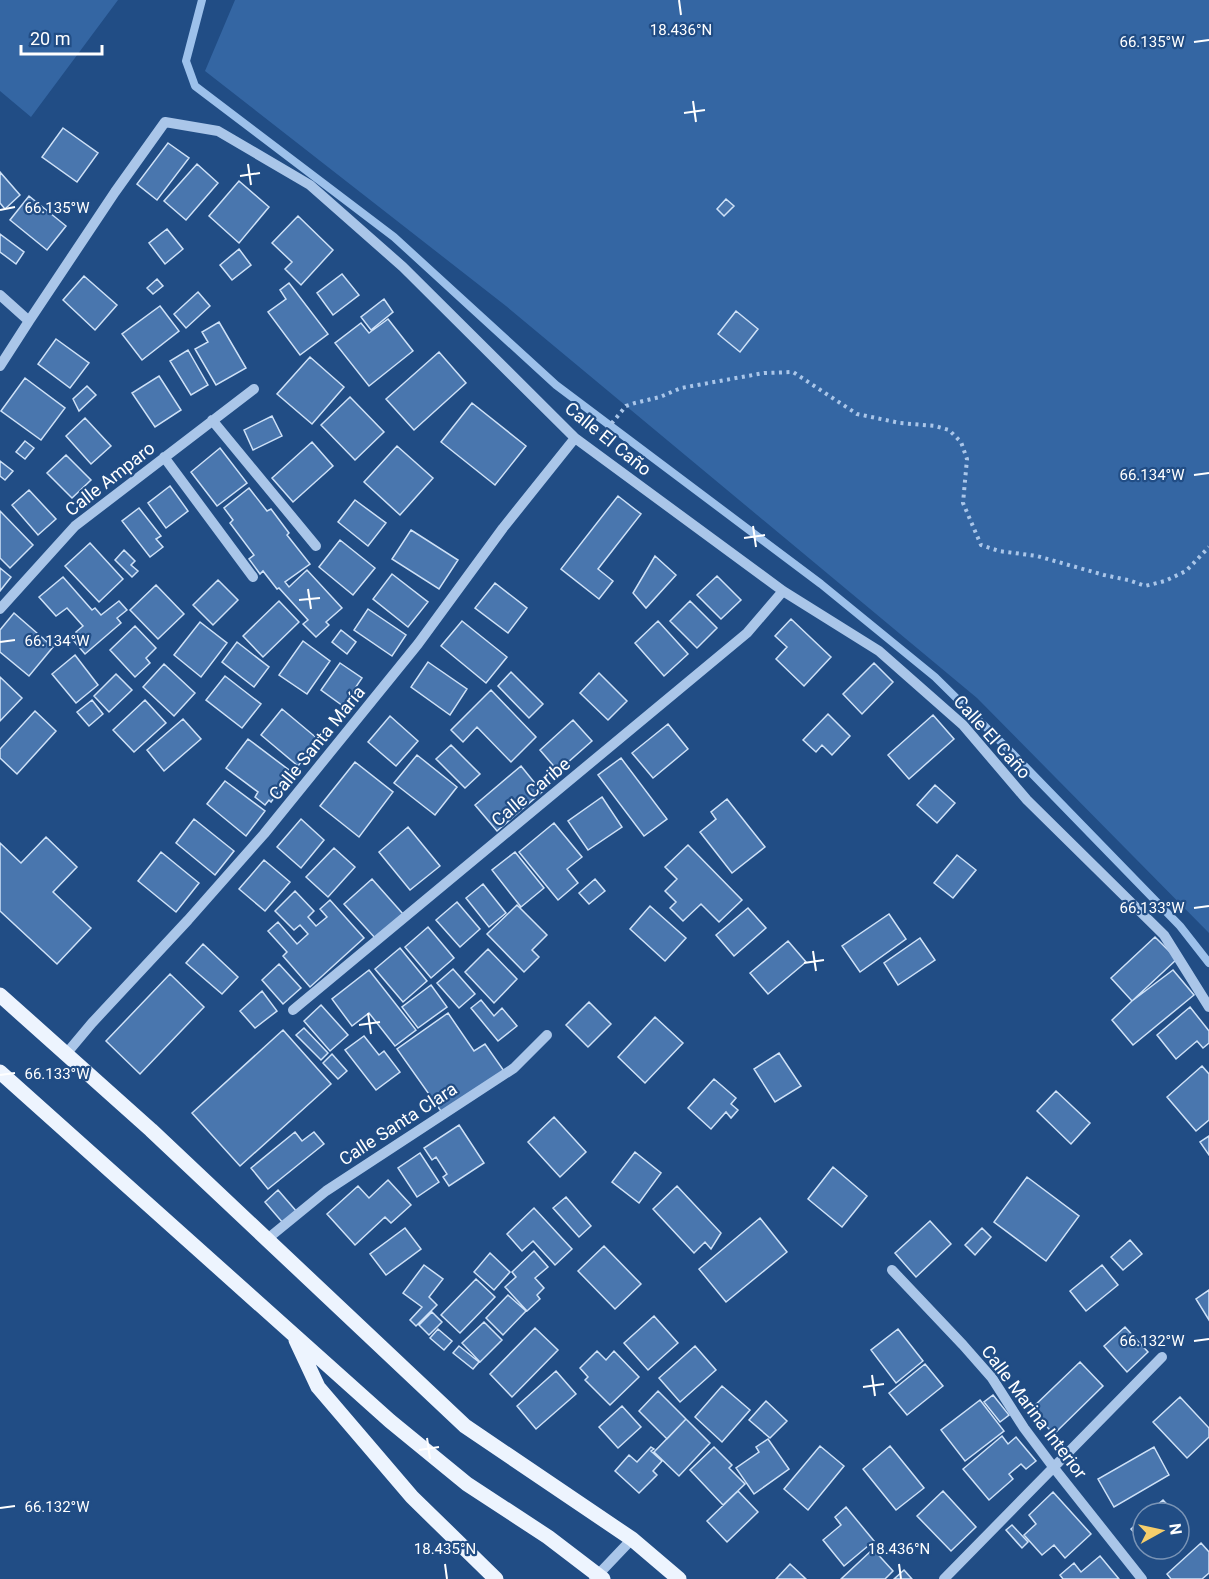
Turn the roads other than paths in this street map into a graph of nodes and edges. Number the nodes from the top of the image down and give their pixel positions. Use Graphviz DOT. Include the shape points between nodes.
graph roads {
  1 [pos="0,295"];
  2 [pos="29,321"];
  3 [pos="0,366"];
  4 [pos="254,388"];
  5 [pos="212,420"];
  6 [pos="574,438"];
  7 [pos="164,457"];
  8 [pos="316,546"];
  9 [pos="253,577"];
  10 [pos="783,591"];
  11 [pos="0,609"];
  12 [pos="0,995"];
  13 [pos="1209,1007"];
  14 [pos="293,1010"];
  15 [pos="547,1035"];
  16 [pos="66,1054"];
  17 [pos="0,1072"];
  18 [pos="266,1240"];
  19 [pos="892,1270"];
  20 [pos="293,1335"];
  21 [pos="1162,1357"];
  22 [pos="1054,1468"];
  23 [pos="632,1539"];
  24 [pos="599,1578"];
  25 [pos="496,1579"];
  26 [pos="679,1579"];
  27 [pos="944,1579"];
  28 [pos="1142,1579"];
  1 -- 2 [label="street"];
  2 -- 3 [label="street"];
  2 -- 6 [label="street, Calle El Caño" via="165,122 218,131 310,185 403,267"];
  4 -- 5 [label="street, Calle Amparo"];
  5 -- 7 [label="street, Calle Amparo"];
  5 -- 8 [label="street"];
  6 -- 10 [label="street, Calle El Caño"];
  6 -- 16 [label="street, Calle Santa María" via="418,644 264,834"];
  7 -- 9 [label="street"];
  7 -- 11 [label="street, Calle Amparo" via="75,526"];
  10 -- 13 [label="street, Calle El Caño" via="879,651 963,725 1026,800 1164,935"];
  10 -- 14 [label="street, Calle Caribe" via="747,633"];
  12 -- 16 [label="main road"];
  15 -- 18 [label="street, Calle Santa Clara" via="514,1068 326,1191"];
  16 -- 18 [label="main road"];
  17 -- 20 [label="main road"];
  18 -- 23 [label="main road" via="465,1426"];
  19 -- 22 [label="street, Calle Marina Interior" via="992,1378"];
  20 -- 24 [label="main road" via="467,1484 548,1537"];
  20 -- 25 [label="main road" via="318,1387 412,1497"];
  21 -- 22 [label="street"];
  22 -- 27 [label="street"];
  22 -- 28 [label="street, Calle Marina Interior"];
  23 -- 24 [label="street"];
  23 -- 26 [label="main road"];
}
